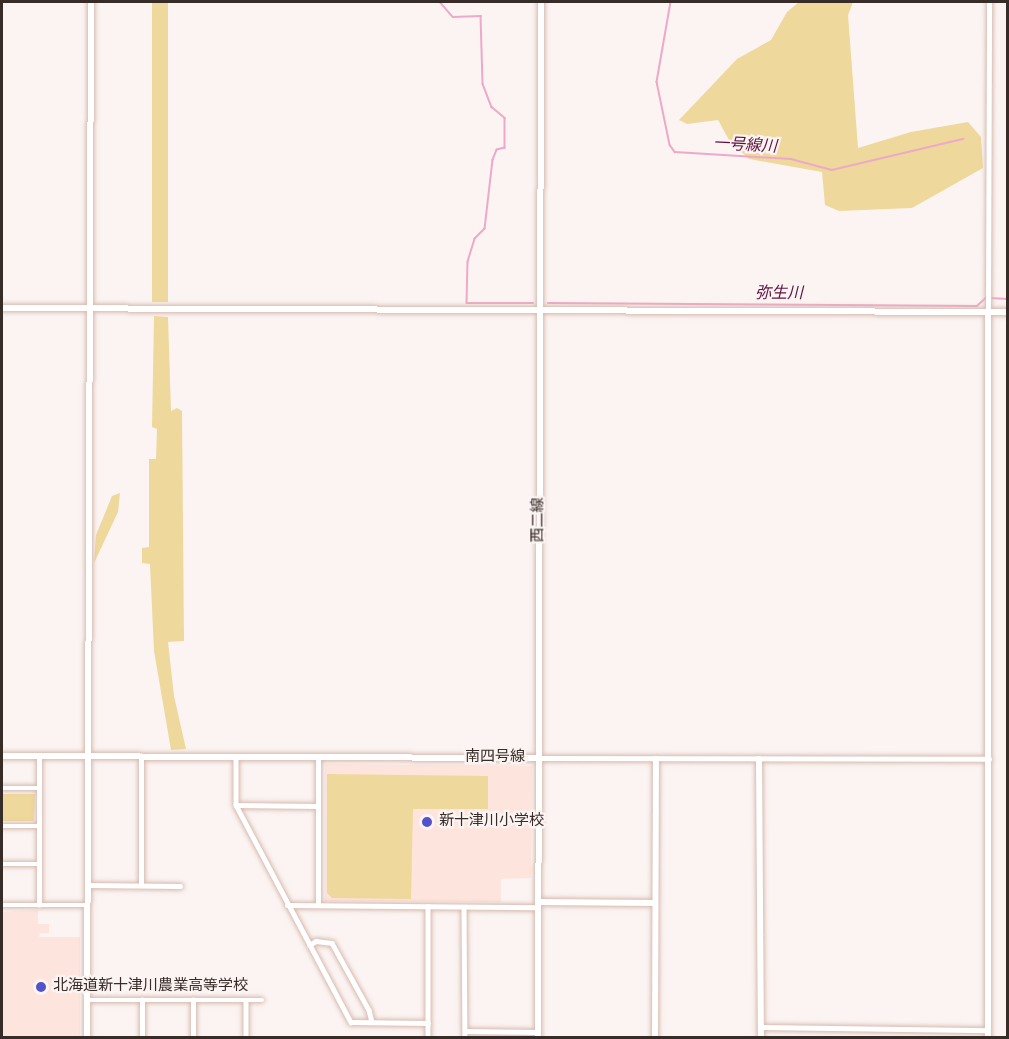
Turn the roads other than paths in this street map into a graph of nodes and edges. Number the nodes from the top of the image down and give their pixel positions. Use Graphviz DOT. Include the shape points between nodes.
graph roads {
  1 [pos="91,2"];
  2 [pos="540,2"];
  3 [pos="989,2"];
  4 [pos="2,308"];
  5 [pos="90,308"];
  6 [pos="540,309"];
  7 [pos="988,311"];
  8 [pos="1008,312"];
  9 [pos="2,756"];
  10 [pos="39,756"];
  11 [pos="87,756"];
  12 [pos="141,756"];
  13 [pos="236,757"];
  14 [pos="318,758"];
  15 [pos="539,758"];
  16 [pos="656,759"];
  17 [pos="759,759"];
  18 [pos="989,759"];
  19 [pos="2,788"];
  20 [pos="39,788"];
  21 [pos="236,805"];
  22 [pos="318,806"];
  23 [pos="2,826"];
  24 [pos="39,826"];
  25 [pos="2,864"];
  26 [pos="39,864"];
  27 [pos="87,885"];
  28 [pos="141,885"];
  29 [pos="180,886"];
  30 [pos="656,903"];
  31 [pos="2,905"];
  32 [pos="39,905"];
  33 [pos="87,905"];
  34 [pos="287,905"];
  35 [pos="318,905"];
  36 [pos="538,905"];
  37 [pos="428,906"];
  38 [pos="465,907"];
  39 [pos="309,945"];
  40 [pos="87,1000"];
  41 [pos="142,1000"];
  42 [pos="193,1000"];
  43 [pos="246,1000"];
  44 [pos="262,1000"];
  45 [pos="372,1022"];
  46 [pos="428,1023"];
  47 [pos="761,1028"];
  48 [pos="988,1030"];
  49 [pos="465,1031"];
  50 [pos="538,1035"];
  51 [pos="87,1038"];
  52 [pos="142,1038"];
  53 [pos="193,1038"];
  54 [pos="246,1038"];
  55 [pos="428,1038"];
  56 [pos="465,1038"];
  57 [pos="655,1038"];
  58 [pos="761,1038"];
  59 [pos="988,1038"];
  1 -- 5 [label="street"];
  2 -- 6 [label="street, 西二線"];
  3 -- 7 [label="street"];
  4 -- 5 [label="street"];
  5 -- 6 [label="street"];
  5 -- 11 [label="street"];
  6 -- 7 [label="street"];
  6 -- 15 [label="street, 西二線"];
  7 -- 8 [label="street"];
  7 -- 18 [label="street"];
  9 -- 10 [label="street, 南四号線"];
  10 -- 11 [label="street, 南四号線"];
  10 -- 20 [label="street"];
  11 -- 12 [label="street, 南四号線"];
  11 -- 27 [label="street"];
  12 -- 13 [label="street, 南四号線"];
  12 -- 28 [label="street"];
  13 -- 14 [label="street, 南四号線"];
  13 -- 21 [label="street"];
  14 -- 15 [label="street, 南四号線"];
  14 -- 22 [label="street"];
  15 -- 16 [label="street, 南四号線"];
  15 -- 36 [label="street, 西二線"];
  16 -- 17 [label="street, 南四号線"];
  16 -- 30 [label="street"];
  17 -- 18 [label="street, 南四号線"];
  17 -- 47 [label="street"];
  18 -- 48 [label="street"];
  19 -- 20 [label="street"];
  20 -- 24 [label="street"];
  21 -- 22 [label="street"];
  21 -- 34 [label="street"];
  22 -- 35 [label="street"];
  23 -- 24 [label="street"];
  24 -- 26 [label="street"];
  25 -- 26 [label="street"];
  26 -- 32 [label="street"];
  27 -- 28 [label="street"];
  27 -- 33 [label="street"];
  28 -- 29 [label="street"];
  30 -- 36 [label="street"];
  30 -- 57 [label="street"];
  31 -- 32 [label="street"];
  32 -- 33 [label="street"];
  33 -- 40 [label="street"];
  34 -- 35 [label="street"];
  34 -- 39 [label="street"];
  35 -- 37 [label="street"];
  36 -- 38 [label="street"];
  36 -- 50 [label="street, 西二線"];
  37 -- 38 [label="street"];
  37 -- 46 [label="street"];
  38 -- 49 [label="street"];
  39 -- 45 [label="street" via="351,1022"];
  39 -- 45 [label="street" via="316,941 332,943"];
  40 -- 41 [label="street"];
  40 -- 51 [label="street"];
  41 -- 42 [label="street"];
  41 -- 52 [label="street"];
  42 -- 43 [label="street"];
  42 -- 53 [label="street"];
  43 -- 44 [label="street"];
  43 -- 54 [label="street"];
  45 -- 46 [label="street"];
  46 -- 55 [label="street"];
  47 -- 48 [label="street"];
  47 -- 58 [label="street"];
  48 -- 59 [label="street"];
  49 -- 50 [label="street"];
  49 -- 56 [label="street"];
}
